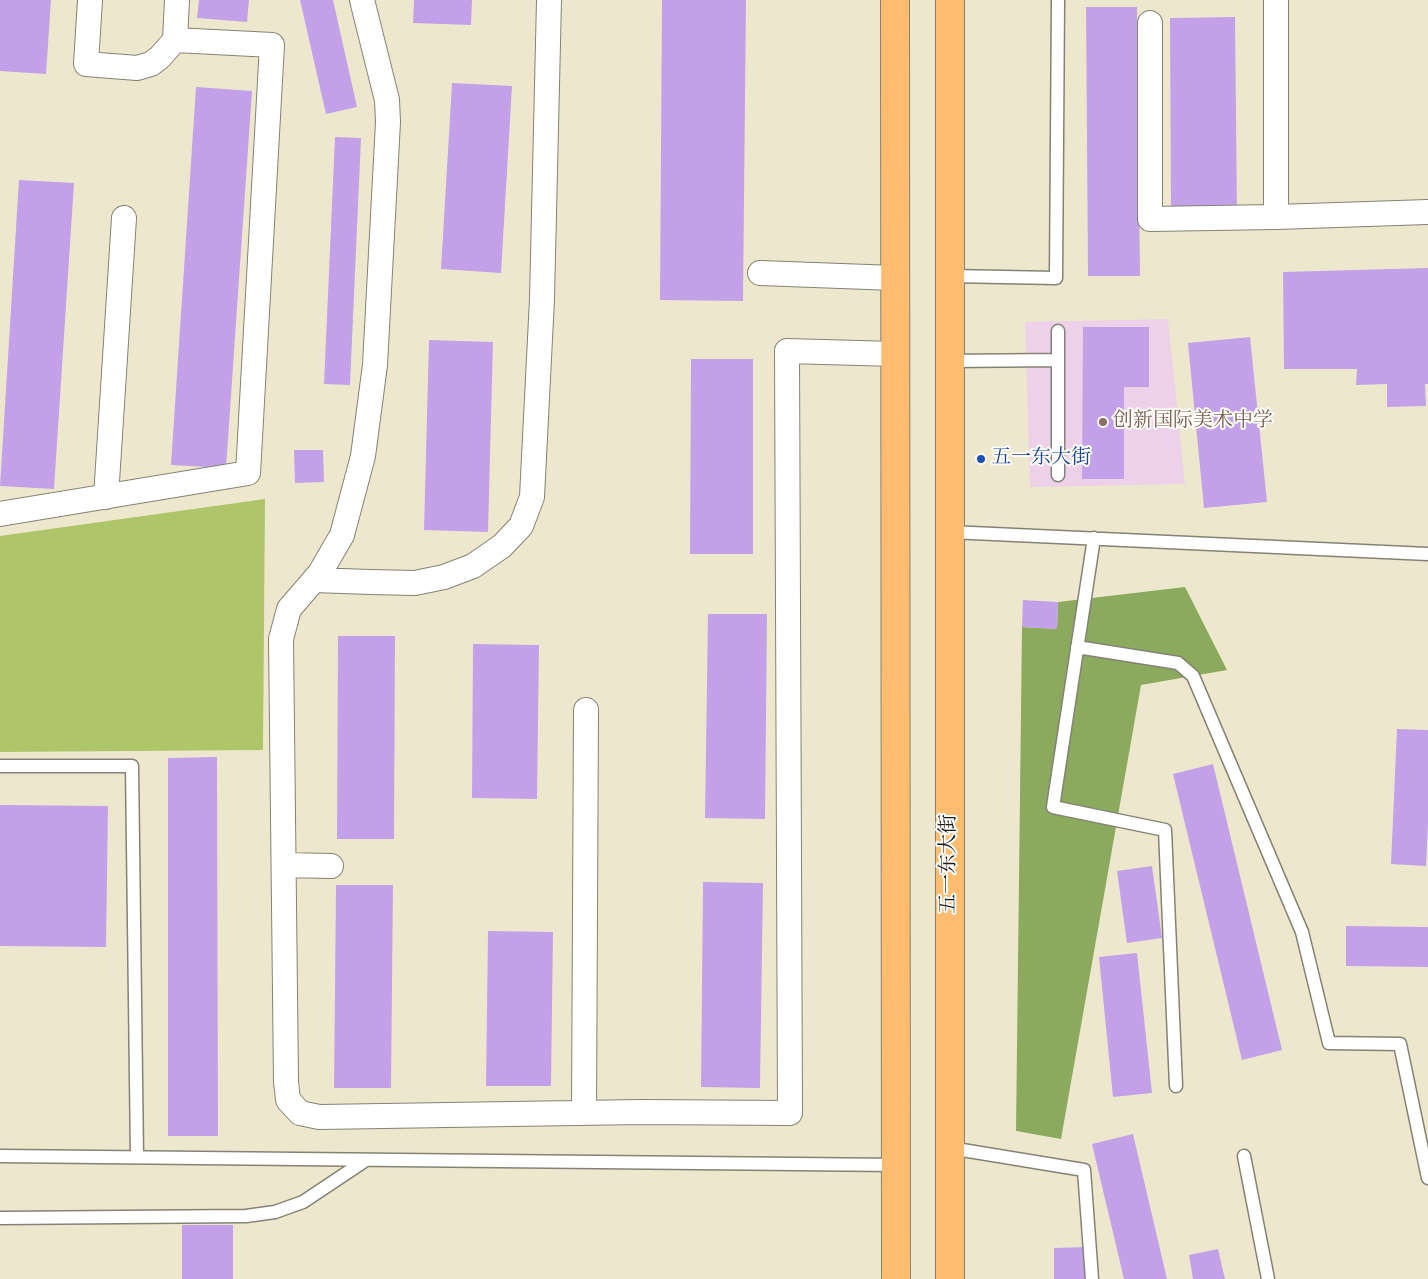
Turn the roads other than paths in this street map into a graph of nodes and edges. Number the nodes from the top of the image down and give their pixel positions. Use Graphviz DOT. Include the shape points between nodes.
graph roads {
  1 [pos="90,0"];
  2 [pos="177,0"];
  3 [pos="362,0"];
  4 [pos="549,0"];
  5 [pos="896,0"];
  6 [pos="950,0"];
  7 [pos="1058,0"];
  8 [pos="1276,0"];
  9 [pos="1150,23"];
  10 [pos="175,40"];
  11 [pos="1428,212"];
  12 [pos="1276,217"];
  13 [pos="124,218"];
  14 [pos="760,273"];
  15 [pos="950,276"];
  16 [pos="895,278"];
  17 [pos="1058,331"];
  18 [pos="895,354"];
  19 [pos="1058,360"];
  20 [pos="950,361"];
  21 [pos="1058,475"];
  22 [pos="106,497"];
  23 [pos="0,514"];
  24 [pos="950,532"];
  25 [pos="1094,538"];
  26 [pos="1428,554"];
  27 [pos="314,580"];
  28 [pos="1077,648"];
  29 [pos="586,710"];
  30 [pos="0,766"];
  31 [pos="284,865"];
  32 [pos="331,866"];
  33 [pos="1176,1086"];
  34 [pos="584,1113"];
  35 [pos="950,1148"];
  36 [pos="0,1156"];
  37 [pos="1244,1156"];
  38 [pos="137,1157"];
  39 [pos="366,1160"];
  40 [pos="896,1165"];
  41 [pos="1428,1178"];
  42 [pos="0,1218"];
  43 [pos="896,1279"];
  44 [pos="950,1279"];
  45 [pos="1092,1279"];
  46 [pos="1268,1279"];
  1 -- 10 [label="street" via="86,64 137,68 151,64"];
  2 -- 10 [label="street"];
  3 -- 27 [label="street" via="387,100 388,122 374,365 364,456 342,535"];
  4 -- 27 [label="street" via="542,299 532,496 521,526 502,546 473,566 444,577 414,583"];
  5 -- 16 [label="main road"];
  6 -- 15 [label="main road, 五一东大街"];
  7 -- 15 [label="lane" via="1056,278"];
  8 -- 12 [label="street"];
  9 -- 12 [label="street" via="1150,219"];
  10 -- 22 [label="street" via="272,45 248,473"];
  11 -- 12 [label="street"];
  13 -- 22 [label="street"];
  14 -- 16 [label="street"];
  15 -- 20 [label="main road, 五一东大街"];
  16 -- 18 [label="main road"];
  17 -- 19 [label="lane"];
  18 -- 34 [label="street" via="787,351 790,1113"];
  18 -- 40 [label="main road"];
  19 -- 20 [label="lane"];
  19 -- 21 [label="lane"];
  20 -- 24 [label="main road, 五一东大街"];
  22 -- 23 [label="street"];
  24 -- 25 [label="lane"];
  24 -- 35 [label="main road, 五一东大街"];
  25 -- 26 [label="lane"];
  25 -- 28 [label="lane"];
  27 -- 31 [label="street" via="290,610 281,640"];
  28 -- 33 [label="lane" via="1053,807 1165,830"];
  28 -- 41 [label="lane" via="1178,663 1193,676 1302,932 1329,1043 1400,1044"];
  29 -- 34 [label="street"];
  30 -- 38 [label="lane" via="132,766"];
  31 -- 32 [label="street"];
  31 -- 34 [label="street" via="286,1081 288,1100 300,1113 319,1117"];
  35 -- 44 [label="main road, 五一东大街"];
  35 -- 45 [label="lane" via="1084,1170"];
  36 -- 38 [label="lane"];
  37 -- 46 [label="lane"];
  38 -- 39 [label="lane"];
  39 -- 40 [label="lane"];
  39 -- 42 [label="lane" via="303,1202 275,1212 246,1216"];
  40 -- 43 [label="main road"];
}
